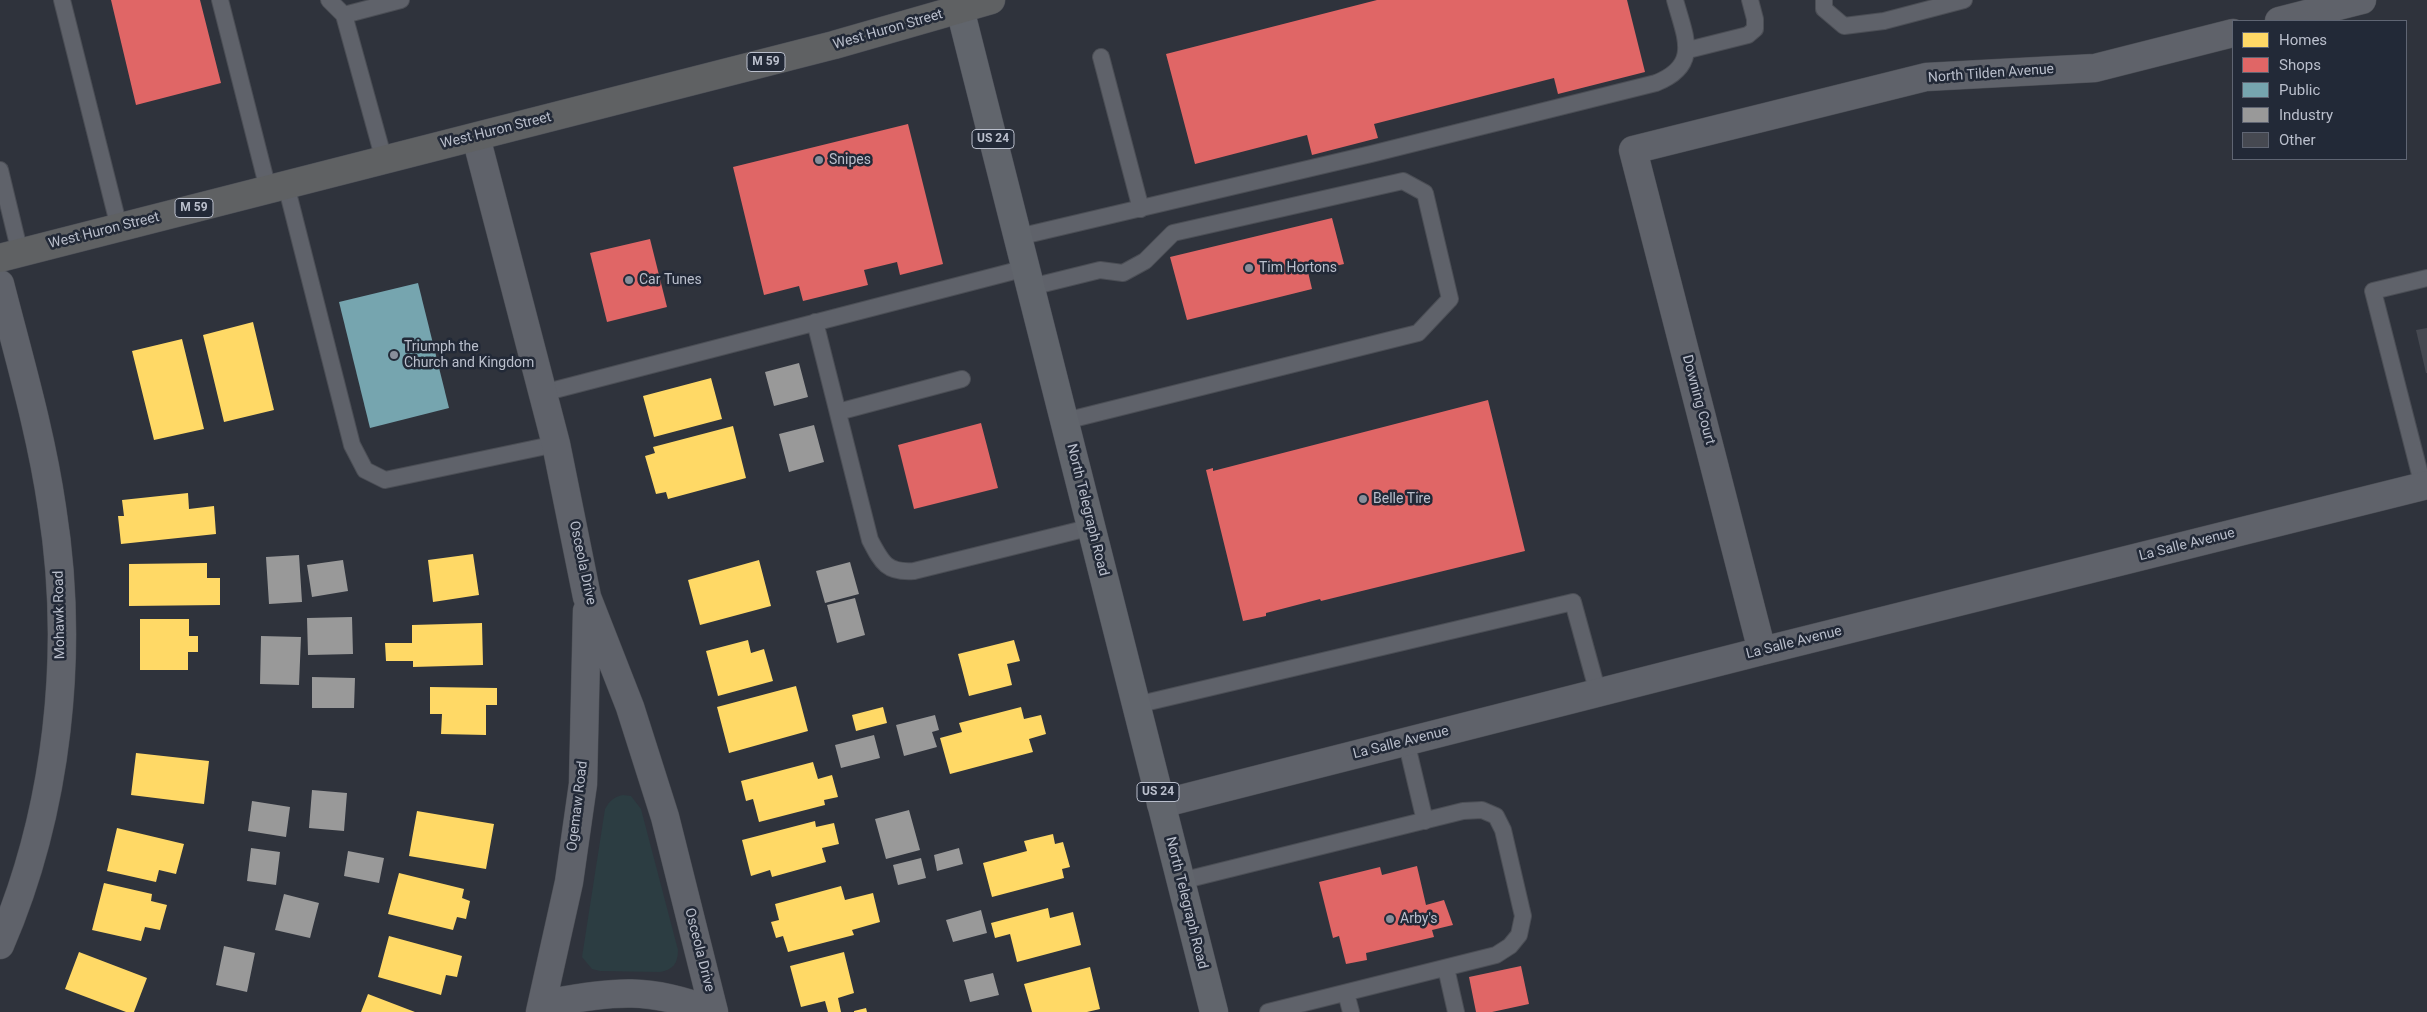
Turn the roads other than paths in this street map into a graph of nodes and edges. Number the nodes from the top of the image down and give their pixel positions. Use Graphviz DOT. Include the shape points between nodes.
graph roads {
  1 [pos="62,0"];
  2 [pos="220,0"];
  3 [pos="330,0"];
  4 [pos="401,0"];
  5 [pos="991,0"];
  6 [pos="1675,0"];
  7 [pos="1750,0"];
  8 [pos="1824,0"];
  9 [pos="1964,0"];
  10 [pos="2362,0"];
  11 [pos="959,4"];
  12 [pos="344,15"];
  13 [pos="2283,20"];
  14 [pos="2232,33"];
  15 [pos="1688,50"];
  16 [pos="1101,57"];
  17 [pos="476,137"];
  18 [pos="1633,150"];
  19 [pos="384,160"];
  20 [pos="0,170"];
  21 [pos="277,187"];
  22 [pos="1141,208"];
  23 [pos="119,227"];
  24 [pos="1018,237"];
  25 [pos="10,255"];
  26 [pos="1029,278"];
  27 [pos="2427,278"];
  28 [pos="0,284"];
  29 [pos="815,322"];
  30 [pos="962,379"];
  31 [pos="543,393"];
  32 [pos="838,412"];
  33 [pos="1065,421"];
  34 [pos="556,444"];
  35 [pos="2425,486"];
  36 [pos="1092,527"];
  37 [pos="587,598"];
  38 [pos="1762,651"];
  39 [pos="1598,693"];
  40 [pos="1136,705"];
  41 [pos="1406,742"];
  42 [pos="1161,804"];
  43 [pos="1425,821"];
  44 [pos="1181,881"];
  45 [pos="0,945"];
  46 [pos="1446,968"];
  47 [pos="1346,993"];
  48 [pos="542,1008"];
  49 [pos="714,1012"];
  50 [pos="1214,1012"];
  51 [pos="1268,1012"];
  52 [pos="1352,1012"];
  53 [pos="1456,1012"];
  1 -- 23 [label="lane"];
  2 -- 21 [label="lane"];
  3 -- 12 [label="lane"];
  4 -- 12 [label="lane"];
  5 -- 11 [label="highway, West Huron Street / M 59"];
  6 -- 15 [label="lane"];
  7 -- 15 [label="lane" via="1755,29 1748,35"];
  8 -- 9 [label="lane" via="1824,9 1844,26 1884,21"];
  10 -- 13 [label="street"];
  11 -- 17 [label="highway, West Huron Street / M 59" via="834,45"];
  11 -- 24 [label="main road, North Telegraph Road / US 24"];
  12 -- 19 [label="lane"];
  14 -- 18 [label="street, North Tilden Avenue" via="2095,68 1926,78"];
  15 -- 22 [label="lane" via="1683,66 1671,77 1656,83"];
  16 -- 22 [label="lane"];
  17 -- 19 [label="highway, West Huron Street / M 59"];
  17 -- 31 [label="street, Osceola Drive"];
  18 -- 38 [label="street, Downing Court"];
  19 -- 21 [label="highway, West Huron Street / M 59"];
  20 -- 25 [label="lane"];
  21 -- 23 [label="highway, West Huron Street / M 59"];
  21 -- 34 [label="lane" via="352,445 365,470 385,480"];
  22 -- 24 [label="lane"];
  23 -- 25 [label="highway, West Huron Street / M 59"];
  24 -- 26 [label="main road, North Telegraph Road / US 24"];
  26 -- 29 [label="lane"];
  26 -- 33 [label="main road, North Telegraph Road / US 24"];
  26 -- 33 [label="lane" via="1100,270 1123,273 1145,261 1173,233 1403,181 1425,193 1450,299 1418,333"];
  27 -- 35 [label="lane" via="2373,291"];
  28 -- 45 [label="street, Mohawk Road" via="42,453 52,508 61,636 58,710 47,785 20,894"];
  29 -- 31 [label="lane"];
  29 -- 32 [label="lane"];
  30 -- 32 [label="lane"];
  31 -- 34 [label="street, Osceola Drive"];
  32 -- 36 [label="lane" via="870,540 879,559 890,568 900,572 914,570"];
  33 -- 36 [label="main road, North Telegraph Road / US 24"];
  34 -- 37 [label="street, Osceola Drive"];
  35 -- 38 [label="street, La Salle Avenue"];
  36 -- 40 [label="main road, North Telegraph Road / US 24"];
  37 -- 48 [label="street, Ogemaw Road" via="583,784 569,882"];
  37 -- 49 [label="street, Osceola Drive" via="630,708 666,817"];
  38 -- 39 [label="street, La Salle Avenue"];
  39 -- 40 [label="lane" via="1573,602"];
  39 -- 41 [label="street, La Salle Avenue"];
  40 -- 42 [label="main road, North Telegraph Road / US 24"];
  41 -- 42 [label="street, La Salle Avenue"];
  41 -- 43 [label="lane"];
  42 -- 44 [label="main road, North Telegraph Road / US 24"];
  43 -- 44 [label="lane"];
  43 -- 46 [label="lane" via="1463,811 1482,810 1496,816 1503,830 1523,916 1519,935 1510,946 1496,955"];
  44 -- 50 [label="main road, North Telegraph Road / US 24"];
  46 -- 47 [label="lane"];
  46 -- 53 [label="lane"];
  47 -- 51 [label="lane"];
  47 -- 52 [label="lane"];
  48 -- 49 [label="street" via="604,994 630,992 668,996"];
}
